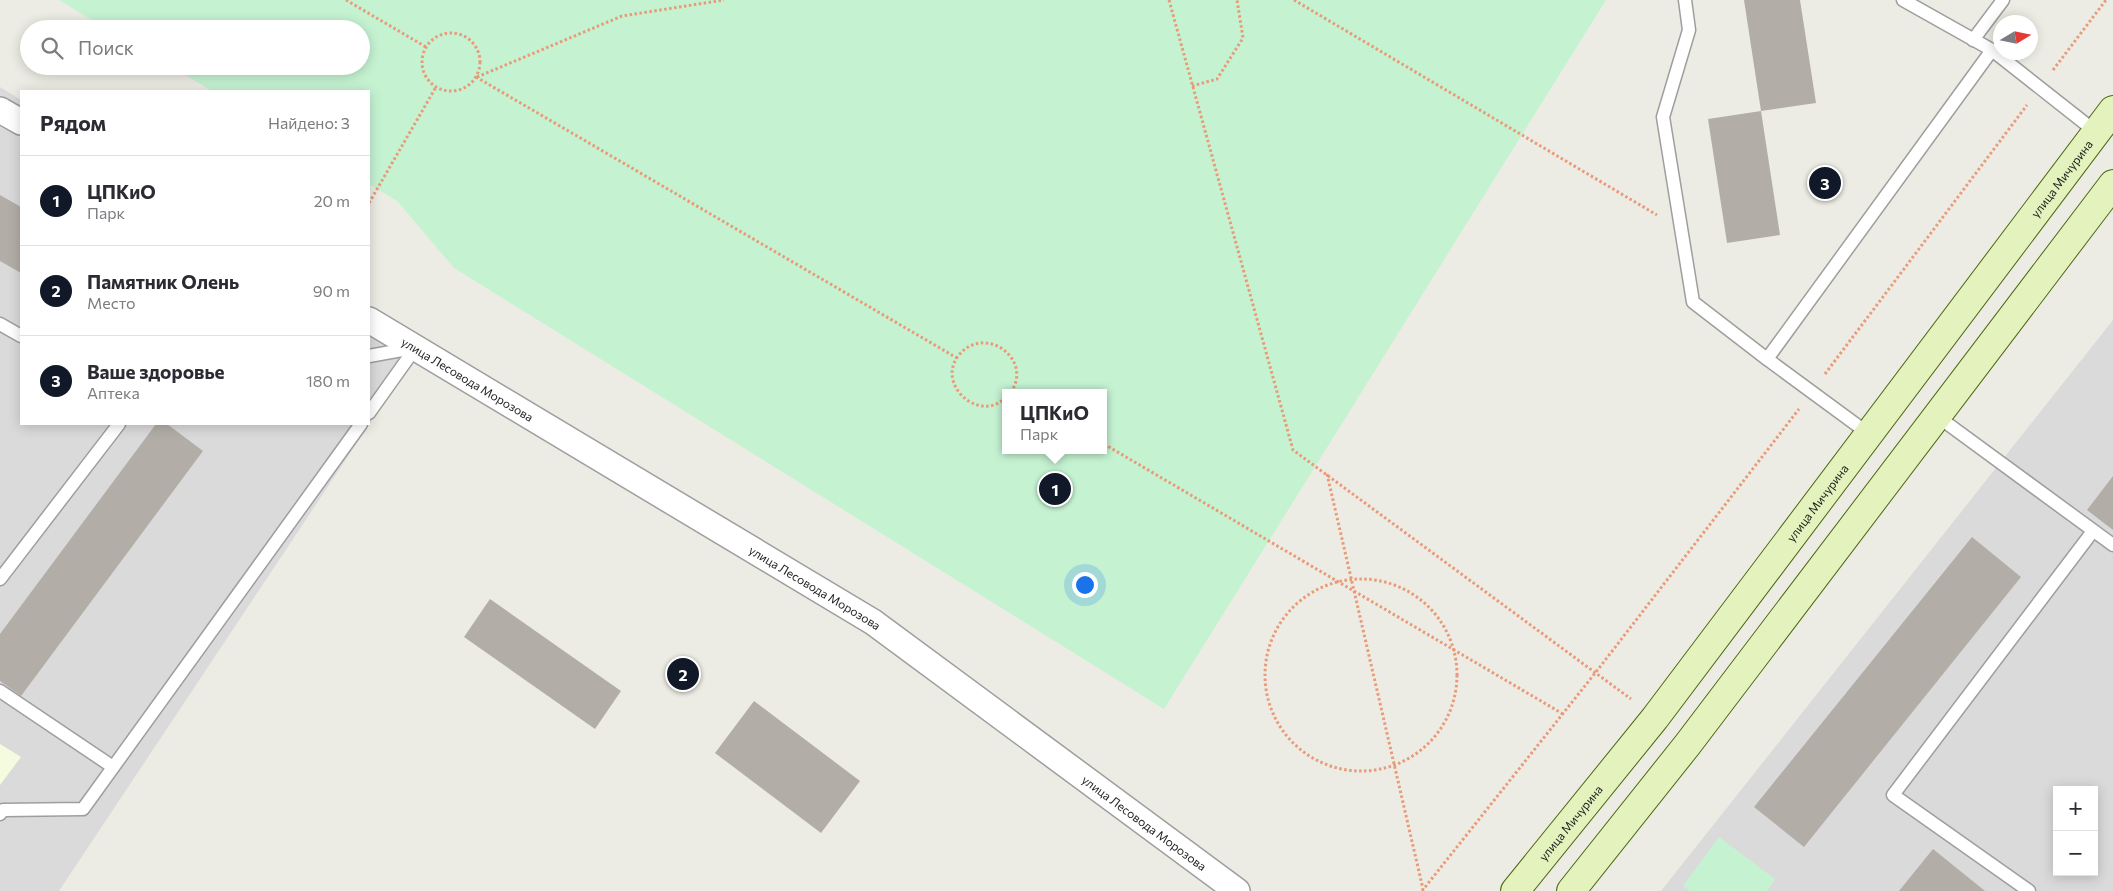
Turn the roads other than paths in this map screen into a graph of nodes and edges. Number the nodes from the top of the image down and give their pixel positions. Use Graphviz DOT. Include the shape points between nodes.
graph roads {
  1 [pos="1685,0"];
  2 [pos="1903,0"];
  3 [pos="2003,0"];
  4 [pos="1973,40"];
  5 [pos="1992,50"];
  6 [pos="0,110"];
  7 [pos="2113,110"];
  8 [pos="20,121"];
  9 [pos="2096,132"];
  10 [pos="2113,184"];
  11 [pos="370,321"];
  12 [pos="0,324"];
  13 [pos="20,335"];
  14 [pos="416,347"];
  15 [pos="370,356"];
  16 [pos="1767,358"];
  17 [pos="370,412"];
  18 [pos="1937,416"];
  19 [pos="118,425"];
  20 [pos="360,425"];
  21 [pos="1869,434"];
  22 [pos="2093,531"];
  23 [pos="2113,546"];
  24 [pos="0,579"];
  25 [pos="0,691"];
  26 [pos="113,768"];
  27 [pos="0,814"];
  28 [pos="1238,891"];
  29 [pos="1516,891"];
  30 [pos="1571,891"];
  31 [pos="2029,891"];
  1 -- 16 [label="lane" via="1689,30 1663,117 1693,302"];
  2 -- 4 [label="lane"];
  3 -- 4 [label="lane"];
  4 -- 5 [label="lane"];
  5 -- 9 [label="lane"];
  5 -- 16 [label="lane"];
  6 -- 8 [label="street"];
  7 -- 9 [label="street, улица Мичурина"];
  9 -- 21 [label="street, улица Мичурина"];
  10 -- 18 [label="street"];
  11 -- 14 [label="street, улица Лесовода Морозова"];
  12 -- 13 [label="lane"];
  14 -- 15 [label="lane"];
  14 -- 17 [label="lane"];
  14 -- 28 [label="street, улица Лесовода Морозова" via="873,622"];
  16 -- 21 [label="lane"];
  18 -- 22 [label="lane"];
  18 -- 30 [label="street" via="1694,736"];
  19 -- 24 [label="lane"];
  20 -- 26 [label="lane"];
  21 -- 29 [label="street, улица Мичурина" via="1655,718"];
  22 -- 23 [label="lane"];
  22 -- 31 [label="lane" via="1893,795"];
  25 -- 26 [label="lane"];
  26 -- 27 [label="lane" via="82,809 3,810"];
}
